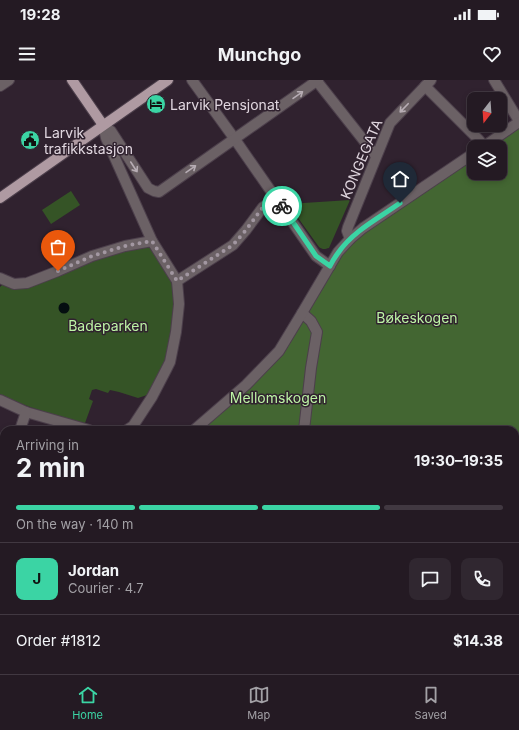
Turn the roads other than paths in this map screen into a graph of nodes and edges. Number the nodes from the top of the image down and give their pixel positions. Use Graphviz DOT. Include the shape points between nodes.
graph roads {
  1 [pos="9,80"];
  2 [pos="72,80"];
  3 [pos="168,80"];
  4 [pos="192,80"];
  5 [pos="317,80"];
  6 [pos="494,80"];
  7 [pos="428,83"];
  8 [pos="0,86"];
  9 [pos="519,121"];
  10 [pos="104,125"];
  11 [pos="234,138"];
  12 [pos="479,140"];
  13 [pos="493,140"];
  14 [pos="376,156"];
  15 [pos="467,158"];
  16 [pos="0,198"];
  17 [pos="276,199"];
  18 [pos="350,240"];
  19 [pos="152,241"];
  20 [pos="330,266"];
  21 [pos="0,278"];
  22 [pos="177,281"];
  23 [pos="302,313"];
  24 [pos="0,400"];
  25 [pos="26,412"];
  26 [pos="21,426"];
  27 [pos="75,426"];
  28 [pos="133,426"];
  29 [pos="199,426"];
  30 [pos="304,426"];
  1 -- 8 [label="street"];
  2 -- 10 [label="main road"];
  3 -- 10 [label="main road"];
  4 -- 11 [label="street"];
  11 -- 5 [label="street, one-way"];
  5 -- 14 [label="street"];
  6 -- 9 [label="street"];
  7 -- 12 [label="street"];
  7 -- 14 [label="street, KONGEGATA, one-way" via="390,122"];
  9 -- 13 [label="street"];
  10 -- 11 [label="street, one-way" via="111,131 148,188 154,192 159,192"];
  10 -- 16 [label="main road"];
  10 -- 19 [label="street" via="106,138"];
  11 -- 17 [label="street"];
  14 -- 18 [label="street, KONGEGATA" via="348,227"];
  15 -- 18 [label="street" via="363,228"];
  17 -- 20 [label="street" via="316,256"];
  17 -- 22 [label="street" via="263,207 233,245"];
  18 -- 20 [label="street" via="338,252"];
  19 -- 21 [label="street" via="92,256 27,282 14,284"];
  19 -- 22 [label="street"];
  20 -- 23 [label="street"];
  22 -- 28 [label="street" via="179,304 170,362"];
  23 -- 29 [label="street" via="279,351 246,385"];
  23 -- 30 [label="street" via="311,321 317,332"];
  24 -- 25 [label="street"];
  25 -- 26 [label="street"];
  25 -- 27 [label="street"];
}
